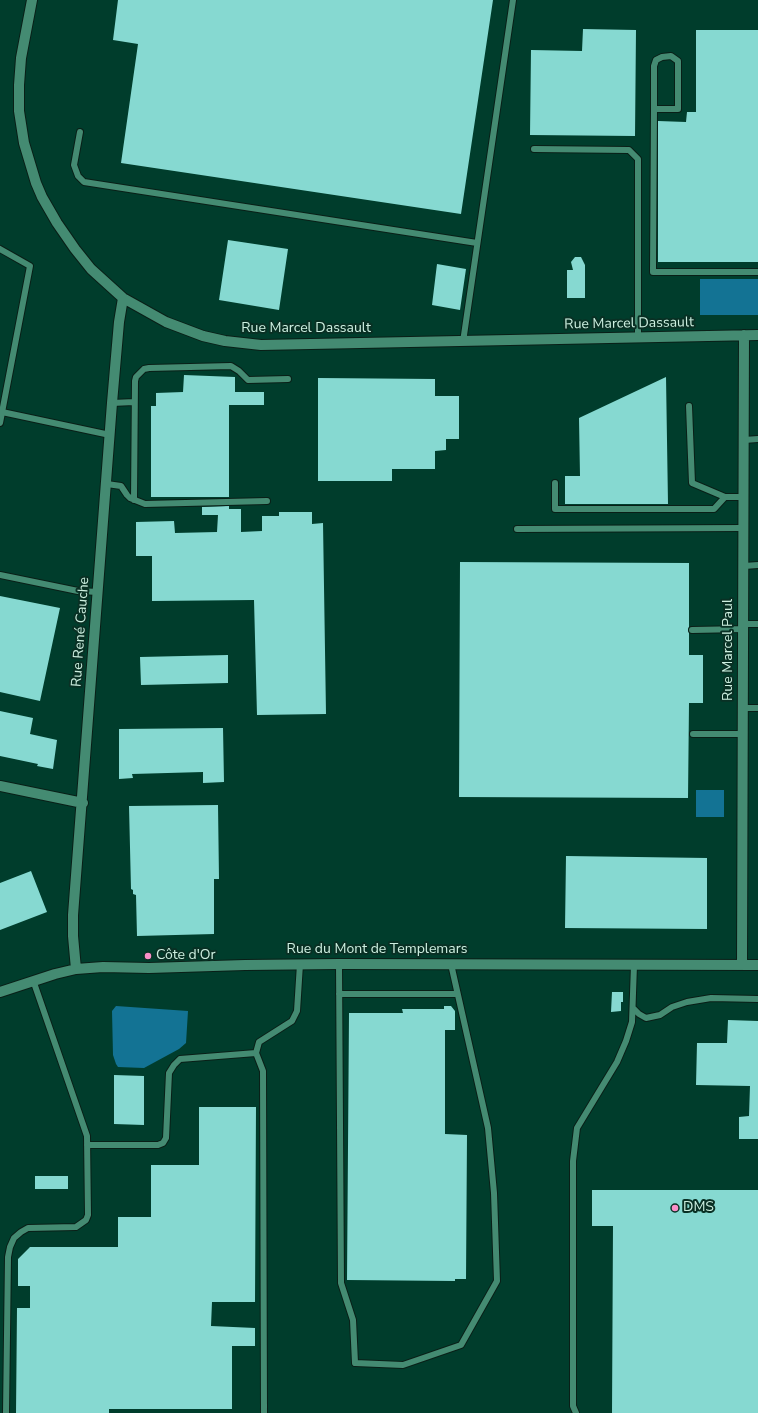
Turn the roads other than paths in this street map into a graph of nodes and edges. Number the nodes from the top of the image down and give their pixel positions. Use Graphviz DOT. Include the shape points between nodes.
graph roads {
  1 [pos="32,0"];
  2 [pos="513,0"];
  3 [pos="654,109"];
  4 [pos="80,132"];
  5 [pos="534,149"];
  6 [pos="478,243"];
  7 [pos="0,249"];
  8 [pos="758,272"];
  9 [pos="123,298"];
  10 [pos="744,335"];
  11 [pos="758,335"];
  12 [pos="638,338"];
  13 [pos="463,342"];
  14 [pos="288,379"];
  15 [pos="134,402"];
  16 [pos="112,403"];
  17 [pos="689,406"];
  18 [pos="2,412"];
  19 [pos="0,423"];
  20 [pos="110,435"];
  21 [pos="744,440"];
  22 [pos="758,440"];
  23 [pos="107,484"];
  24 [pos="555,484"];
  25 [pos="725,498"];
  26 [pos="744,498"];
  27 [pos="134,500"];
  28 [pos="267,501"];
  29 [pos="744,528"];
  30 [pos="517,530"];
  31 [pos="758,565"];
  32 [pos="744,566"];
  33 [pos="0,575"];
  34 [pos="98,592"];
  35 [pos="758,624"];
  36 [pos="743,626"];
  37 [pos="692,630"];
  38 [pos="743,708"];
  39 [pos="758,708"];
  40 [pos="693,734"];
  41 [pos="743,734"];
  42 [pos="0,786"];
  43 [pos="83,804"];
  44 [pos="300,964"];
  45 [pos="339,964"];
  46 [pos="451,964"];
  47 [pos="634,964"];
  48 [pos="742,965"];
  49 [pos="758,965"];
  50 [pos="76,970"];
  51 [pos="33,980"];
  52 [pos="0,992"];
  53 [pos="339,994"];
  54 [pos="457,994"];
  55 [pos="758,999"];
  56 [pos="633,1008"];
  57 [pos="256,1053"];
  58 [pos="87,1145"];
  59 [pos="6,1413"];
  60 [pos="264,1413"];
  61 [pos="576,1413"];
  1 -- 9 [label="street, Rue Marcel Dassault" via="20,58 19,85 22,131 32,171 42,198 66,236 91,269"];
  2 -- 6 [label="lane"];
  3 -- 3 [label="lane" via="654,66 656,60 671,56 678,61 678,109"];
  3 -- 8 [label="lane" via="653,272"];
  4 -- 6 [label="lane" via="74,165 78,176 84,182"];
  5 -- 12 [label="lane" via="630,150 638,159"];
  6 -- 13 [label="lane"];
  7 -- 18 [label="lane" via="30,266"];
  9 -- 13 [label="street, Rue Marcel Dassault" via="179,328 236,343 276,345"];
  9 -- 16 [label="street, Rue René Cauche"];
  10 -- 11 [label="street, Rue Marcel Dassault"];
  10 -- 12 [label="street, Rue Marcel Dassault"];
  10 -- 21 [label="street, Rue Marcel Paul"];
  12 -- 13 [label="street, Rue Marcel Dassault"];
  14 -- 15 [label="lane" via="248,380 231,366 149,368 140,373 134,381"];
  15 -- 16 [label="lane"];
  15 -- 27 [label="lane"];
  16 -- 20 [label="street, Rue René Cauche"];
  17 -- 25 [label="lane" via="692,483"];
  18 -- 19 [label="lane"];
  18 -- 20 [label="lane"];
  20 -- 23 [label="street, Rue René Cauche"];
  21 -- 22 [label="lane"];
  21 -- 26 [label="street, Rue Marcel Paul"];
  23 -- 27 [label="lane" via="121,486"];
  23 -- 34 [label="street, Rue René Cauche"];
  24 -- 25 [label="lane" via="555,508 714,508"];
  25 -- 26 [label="lane"];
  26 -- 29 [label="street, Rue Marcel Paul"];
  27 -- 28 [label="lane" via="145,504"];
  29 -- 30 [label="lane"];
  29 -- 32 [label="street, Rue Marcel Paul"];
  31 -- 32 [label="lane"];
  32 -- 36 [label="street, Rue Marcel Paul"];
  33 -- 34 [label="lane" via="78,591"];
  34 -- 43 [label="street, Rue René Cauche"];
  35 -- 36 [label="lane"];
  36 -- 37 [label="lane"];
  36 -- 38 [label="street, Rue Marcel Paul"];
  38 -- 39 [label="lane"];
  38 -- 41 [label="street, Rue Marcel Paul"];
  40 -- 41 [label="lane"];
  41 -- 48 [label="street, Rue Marcel Paul"];
  42 -- 43 [label="street"];
  43 -- 50 [label="street, Rue René Cauche" via="73,915"];
  44 -- 45 [label="street, Rue du Mont de Templemars"];
  44 -- 50 [label="street, Rue du Mont de Templemars" via="102,967"];
  44 -- 57 [label="lane" via="297,1011 292,1021 259,1042"];
  45 -- 46 [label="street, Rue du Mont de Templemars"];
  45 -- 53 [label="lane"];
  46 -- 47 [label="street, Rue du Mont de Templemars"];
  46 -- 54 [label="lane"];
  47 -- 48 [label="street, Rue du Mont de Templemars"];
  47 -- 56 [label="lane"];
  48 -- 49 [label="street, Rue du Mont de Templemars"];
  50 -- 51 [label="street, Rue du Mont de Templemars"];
  51 -- 52 [label="street, Rue du Mont de Templemars"];
  51 -- 58 [label="lane" via="87,1136"];
  53 -- 54 [label="lane"];
  53 -- 54 [label="lane" via="341,1283 353,1320 355,1363 403,1365 461,1345 497,1281 494,1193 488,1128"];
  55 -- 56 [label="lane" via="711,998 687,1002 672,1007 660,1015 646,1018"];
  56 -- 61 [label="lane" via="632,1022 617,1062 577,1128 573,1161 573,1406"];
  57 -- 58 [label="lane" via="180,1059 169,1073 164,1143"];
  57 -- 60 [label="lane" via="263,1071"];
  58 -- 59 [label="lane" via="86,1220 76,1226 28,1228 14,1238 10,1247"];
}
